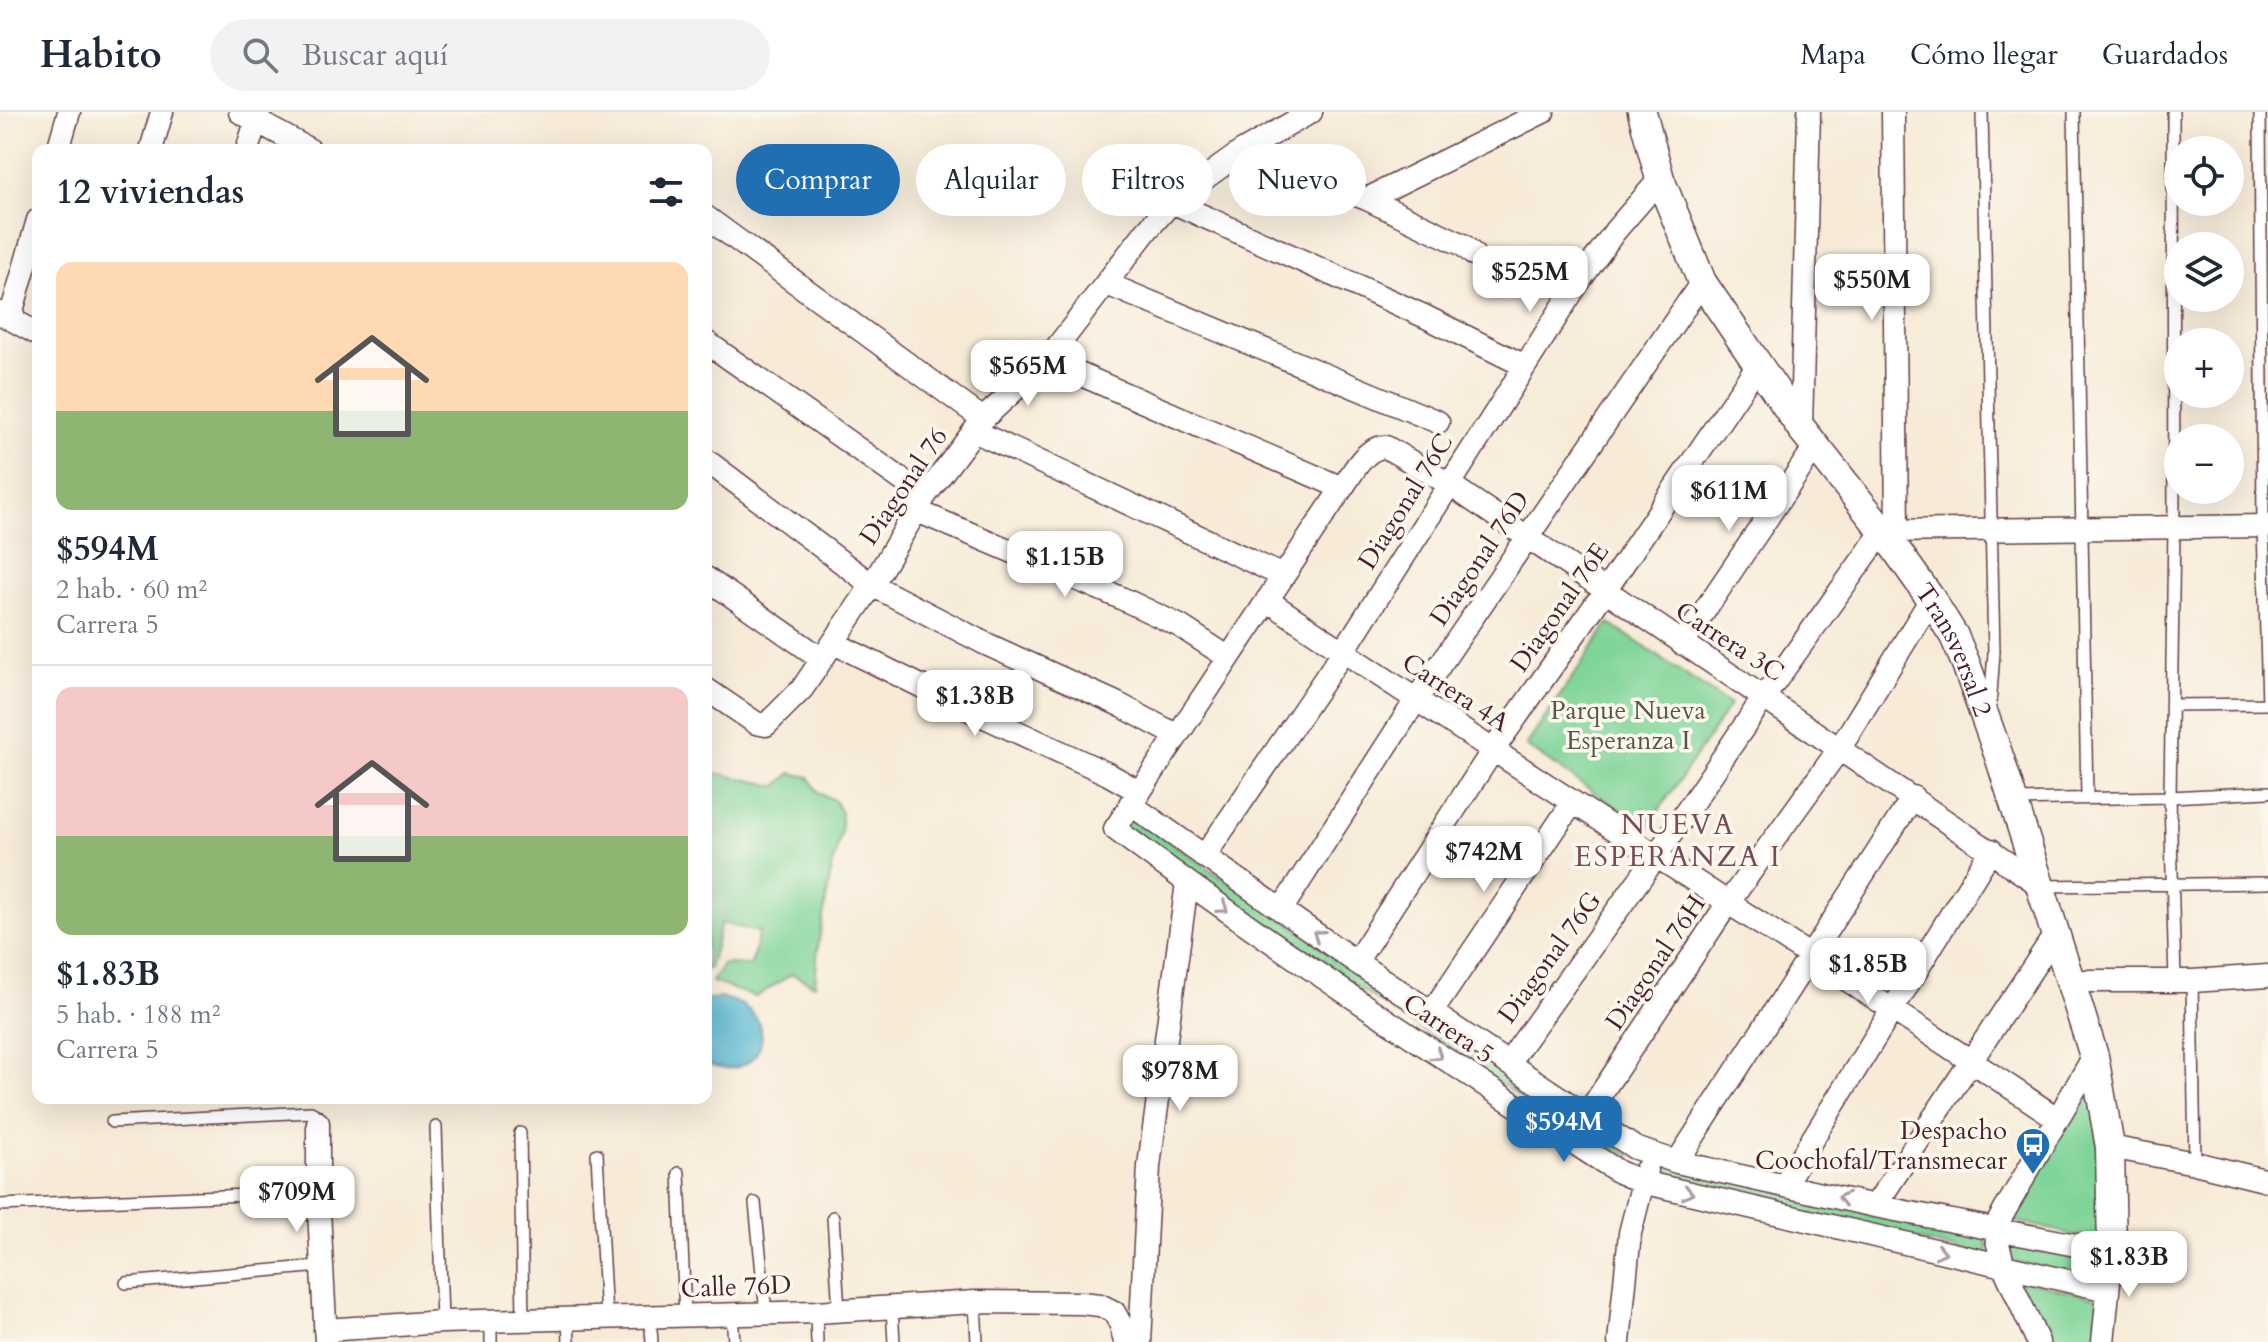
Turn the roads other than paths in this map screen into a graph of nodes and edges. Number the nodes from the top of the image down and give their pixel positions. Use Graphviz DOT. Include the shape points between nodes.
graph roads {
  1 [pos="69,112"];
  2 [pos="162,112"];
  3 [pos="1311,112"];
  4 [pos="1543,112"];
  5 [pos="1642,112"];
  6 [pos="1809,112"];
  7 [pos="1893,112"];
  8 [pos="1982,112"];
  9 [pos="2074,112"];
  10 [pos="2173,112"];
  11 [pos="2260,112"];
  12 [pos="252,115"];
  13 [pos="60,144"];
  14 [pos="153,144"];
  15 [pos="248,144"];
  16 [pos="300,144"];
  17 [pos="1255,144"];
  18 [pos="1660,179"];
  19 [pos="1367,199"];
  20 [pos="1160,216"];
  21 [pos="1203,216"];
  22 [pos="712,222"];
  23 [pos="32,237"];
  24 [pos="1473,254"];
  25 [pos="1702,282"];
  26 [pos="1107,284"];
  27 [pos="5,316"];
  28 [pos="32,331"];
  29 [pos="712,347"];
  30 [pos="1047,360"];
  31 [pos="1523,365"];
  32 [pos="1757,366"];
  33 [pos="1438,422"];
  34 [pos="978,425"];
  35 [pos="1808,437"];
  36 [pos="712,465"];
  37 [pos="1449,484"];
  38 [pos="1342,488"];
  39 [pos="921,504"];
  40 [pos="2265,526"];
  41 [pos="2174,528"];
  42 [pos="1990,529"];
  43 [pos="2082,530"];
  44 [pos="1890,531"];
  45 [pos="1526,538"];
  46 [pos="1283,576"];
  47 [pos="712,582"];
  48 [pos="872,585"];
  49 [pos="1605,591"];
  50 [pos="1931,599"];
  51 [pos="1267,600"];
  52 [pos="1682,644"];
  53 [pos="828,651"];
  54 [pos="1343,652"];
  55 [pos="1229,658"];
  56 [pos="712,693"];
  57 [pos="1764,697"];
  58 [pos="1416,700"];
  59 [pos="2268,704"];
  60 [pos="2172,705"];
  61 [pos="1989,725"];
  62 [pos="1176,735"];
  63 [pos="1840,748"];
  64 [pos="1493,750"];
  65 [pos="2268,792"];
  66 [pos="1913,797"];
  67 [pos="2087,797"];
  68 [pos="2170,797"];
  69 [pos="1134,798"];
  70 [pos="2013,800"];
  71 [pos="1573,802"];
  72 [pos="1991,850"];
  73 [pos="1657,855"];
  74 [pos="1204,857"];
  75 [pos="1187,883"];
  76 [pos="2268,883"];
  77 [pos="2041,886"];
  78 [pos="2171,886"];
  79 [pos="1728,903"];
  80 [pos="1281,910"];
  81 [pos="2056,933"];
  82 [pos="1810,955"];
  83 [pos="1356,962"];
  84 [pos="2268,976"];
  85 [pos="2072,981"];
  86 [pos="2184,981"];
  87 [pos="1893,1008"];
  88 [pos="1432,1012"];
  89 [pos="2094,1056"];
  90 [pos="1972,1061"];
  91 [pos="1508,1063"];
  92 [pos="1586,1116"];
  93 [pos="2058,1119"];
  94 [pos="112,1122"];
  95 [pos="318,1123"];
  96 [pos="436,1127"];
  97 [pos="520,1133"];
  98 [pos="2110,1147"];
  99 [pos="597,1154"];
  100 [pos="1652,1155"];
  101 [pos="1677,1162"];
  102 [pos="2195,1163"];
  103 [pos="679,1173"];
  104 [pos="2268,1181"];
  105 [pos="1642,1182"];
  106 [pos="1784,1185"];
  107 [pos="318,1192"];
  108 [pos="755,1203"];
  109 [pos="0,1205"];
  110 [pos="1875,1206"];
  111 [pos="833,1217"];
  112 [pos="1994,1229"];
  113 [pos="2112,1252"];
  114 [pos="321,1266"];
  115 [pos="2004,1267"];
  116 [pos="126,1283"];
  117 [pos="2107,1290"];
  118 [pos="975,1302"];
  119 [pos="892,1308"];
  120 [pos="839,1310"];
  121 [pos="816,1312"];
  122 [pos="766,1313"];
  123 [pos="732,1314"];
  124 [pos="685,1315"];
  125 [pos="606,1317"];
  126 [pos="650,1317"];
  127 [pos="568,1319"];
  128 [pos="523,1320"];
  129 [pos="442,1322"];
  130 [pos="491,1331"];
  131 [pos="326,1336"];
  132 [pos="1135,1341"];
  133 [pos="569,1342"];
  134 [pos="652,1342"];
  135 [pos="734,1342"];
  136 [pos="817,1342"];
  137 [pos="894,1342"];
  138 [pos="977,1342"];
  139 [pos="1619,1342"];
  140 [pos="2038,1342"];
  141 [pos="2103,1342"];
  1 -- 13 [label="street"];
  2 -- 14 [label="street"];
  3 -- 17 [label="street, Diagonal 76"];
  4 -- 19 [label="street"];
  5 -- 18 [label="street, Transversal 2"];
  6 -- 35 [label="street"];
  7 -- 44 [label="street"];
  8 -- 42 [label="lane"];
  9 -- 43 [label="lane"];
  10 -- 41 [label="lane"];
  11 -- 40 [label="lane"];
  12 -- 15 [label="street"];
  12 -- 16 [label="street"];
  18 -- 25 [label="street, Transversal 2"];
  18 -- 31 [label="street, Diagonal 76C" via="1615,231"];
  19 -- 24 [label="street"];
  20 -- 26 [label="street, Diagonal 76"];
  21 -- 31 [label="street"];
  22 -- 34 [label="street"];
  23 -- 27 [label="street"];
  25 -- 32 [label="street, Transversal 2"];
  25 -- 45 [label="street, Diagonal 76D"];
  26 -- 30 [label="street, Diagonal 76"];
  26 -- 33 [label="street"];
  27 -- 28 [label="street"];
  29 -- 39 [label="street"];
  30 -- 34 [label="street, Diagonal 76"];
  30 -- 38 [label="street"];
  31 -- 37 [label="street, Diagonal 76C"];
  32 -- 35 [label="street, Transversal 2"];
  32 -- 49 [label="street, Diagonal 76E"];
  34 -- 39 [label="street, Diagonal 76"];
  34 -- 46 [label="street"];
  35 -- 44 [label="street, Transversal 2"];
  35 -- 52 [label="street"];
  36 -- 48 [label="street"];
  37 -- 38 [label="street, Carrera 3C" via="1378,447"];
  37 -- 45 [label="street, Carrera 3C"];
  37 -- 54 [label="street, Diagonal 76C"];
  38 -- 46 [label="street"];
  39 -- 48 [label="street, Diagonal 76"];
  39 -- 55 [label="street" via="1180,626"];
  40 -- 41 [label="street"];
  40 -- 59 [label="lane"];
  41 -- 43 [label="street"];
  41 -- 60 [label="lane"];
  42 -- 43 [label="street"];
  42 -- 44 [label="street"];
  42 -- 61 [label="lane" via="1994,652"];
  43 -- 67 [label="lane"];
  44 -- 50 [label="street, Transversal 2"];
  44 -- 57 [label="street, Diagonal 76G"];
  45 -- 49 [label="street, Carrera 3C"];
  45 -- 58 [label="street, Diagonal 76D"];
  46 -- 51 [label="street"];
  47 -- 53 [label="street, Carrera 5"];
  48 -- 53 [label="street, Diagonal 76"];
  48 -- 62 [label="street"];
  49 -- 52 [label="street, Carrera 3C"];
  49 -- 64 [label="street, Diagonal 76E"];
  50 -- 61 [label="street, Transversal 2" via="1960,650"];
  50 -- 63 [label="street, Diagonal 76H"];
  51 -- 54 [label="street, Carrera 4A"];
  51 -- 55 [label="street"];
  52 -- 57 [label="street, Carrera 3C"];
  53 -- 56 [label="street, Diagonal 76" via="802,689 762,726"];
  53 -- 69 [label="street, Carrera 5" via="1108,774"];
  54 -- 58 [label="street, Carrera 4A"];
  54 -- 74 [label="street, Diagonal 76C"];
  55 -- 62 [label="street"];
  57 -- 63 [label="street, Carrera 3C"];
  57 -- 73 [label="street, Diagonal 76G"];
  58 -- 64 [label="street, Carrera 4A"];
  58 -- 80 [label="street, Diagonal 76D"];
  59 -- 60 [label="lane"];
  60 -- 68 [label="lane"];
  61 -- 70 [label="street, Transversal 2"];
  62 -- 69 [label="street"];
  63 -- 66 [label="street, Carrera 3C"];
  63 -- 79 [label="street, Diagonal 76H"];
  64 -- 71 [label="street, Carrera 4A"];
  64 -- 83 [label="street, Diagonal 76E"];
  65 -- 68 [label="lane"];
  66 -- 72 [label="street, Carrera 3C"];
  66 -- 82 [label="street"];
  67 -- 68 [label="lane"];
  67 -- 70 [label="lane"];
  68 -- 78 [label="lane"];
  69 -- 74 [label="street, Carrera 5"];
  69 -- 75 [label="street, Carrera 5" via="1115,829"];
  70 -- 77 [label="street, Transversal 2"];
  71 -- 73 [label="street, Carrera 4A"];
  71 -- 88 [label="street"];
  72 -- 77 [label="street, Carrera 3C"];
  72 -- 87 [label="street"];
  73 -- 79 [label="street, Carrera 4A"];
  73 -- 91 [label="street, Diagonal 76G"];
  74 -- 80 [label="street, Carrera 5"];
  75 -- 105 [label="street, Carrera 5, one-way" via="1436,1055"];
  75 -- 132 [label="street" via="1149,1166"];
  76 -- 78 [label="lane"];
  77 -- 78 [label="lane"];
  77 -- 81 [label="street, Transversal 2"];
  78 -- 86 [label="lane"];
  79 -- 82 [label="street, Carrera 4A"];
  79 -- 92 [label="street, Diagonal 76H"];
  83 -- 80 [label="street, Carrera 5, one-way"];
  81 -- 85 [label="street, Transversal 2"];
  81 -- 90 [label="street"];
  82 -- 87 [label="street, Carrera 4A"];
  82 -- 101 [label="street"];
  83 -- 88 [label="street, Carrera 5"];
  84 -- 86 [label="street"];
  85 -- 86 [label="street"];
  85 -- 89 [label="street, Transversal 2"];
  86 -- 102 [label="lane"];
  87 -- 90 [label="street, Carrera 4A"];
  87 -- 106 [label="street"];
  88 -- 91 [label="street, Carrera 5"];
  89 -- 93 [label="street"];
  89 -- 98 [label="street, Transversal 2"];
  90 -- 93 [label="street, Carrera 4A"];
  90 -- 110 [label="street"];
  91 -- 92 [label="street, Carrera 5"];
  92 -- 100 [label="street, Carrera 5"];
  93 -- 112 [label="street"];
  94 -- 95 [label="lane" via="311,1112"];
  95 -- 107 [label="street"];
  96 -- 129 [label="lane"];
  97 -- 128 [label="lane"];
  98 -- 102 [label="street"];
  98 -- 113 [label="street, Transversal 2"];
  99 -- 125 [label="lane"];
  100 -- 101 [label="street, Carrera 5"];
  100 -- 105 [label="street"];
  101 -- 106 [label="street, Carrera 5"];
  102 -- 104 [label="street"];
  103 -- 124 [label="lane"];
  105 -- 115 [label="street, Carrera 5, one-way"];
  105 -- 139 [label="street" via="1630,1233"];
  110 -- 106 [label="street, Carrera 5, one-way"];
  107 -- 109 [label="lane"];
  107 -- 114 [label="street"];
  108 -- 122 [label="lane"];
  110 -- 112 [label="street, Carrera 5"];
  111 -- 120 [label="lane"];
  112 -- 113 [label="street, Carrera 5"];
  112 -- 115 [label="street"];
  113 -- 117 [label="street"];
  114 -- 116 [label="lane"];
  114 -- 131 [label="street"];
  115 -- 117 [label="street, Carrera 5"];
  115 -- 140 [label="street"];
  117 -- 141 [label="street"];
  118 -- 119 [label="street, Calle 76D"];
  118 -- 132 [label="street, Calle 76D" via="1100,1305 1114,1312"];
  118 -- 138 [label="lane"];
  119 -- 120 [label="street, Calle 76D"];
  119 -- 137 [label="lane"];
  120 -- 121 [label="street, Calle 76D"];
  121 -- 122 [label="street, Calle 76D"];
  121 -- 136 [label="lane"];
  122 -- 123 [label="street, Calle 76D"];
  123 -- 124 [label="street, Calle 76D"];
  123 -- 135 [label="lane"];
  124 -- 126 [label="street, Calle 76D"];
  125 -- 126 [label="street, Calle 76D"];
  125 -- 127 [label="street, Calle 76D"];
  126 -- 134 [label="lane"];
  127 -- 128 [label="street, Calle 76D"];
  127 -- 133 [label="lane"];
  128 -- 130 [label="street, Calle 76D"];
  129 -- 130 [label="street, Calle 76D"];
  129 -- 131 [label="street, Calle 76D"];
}
